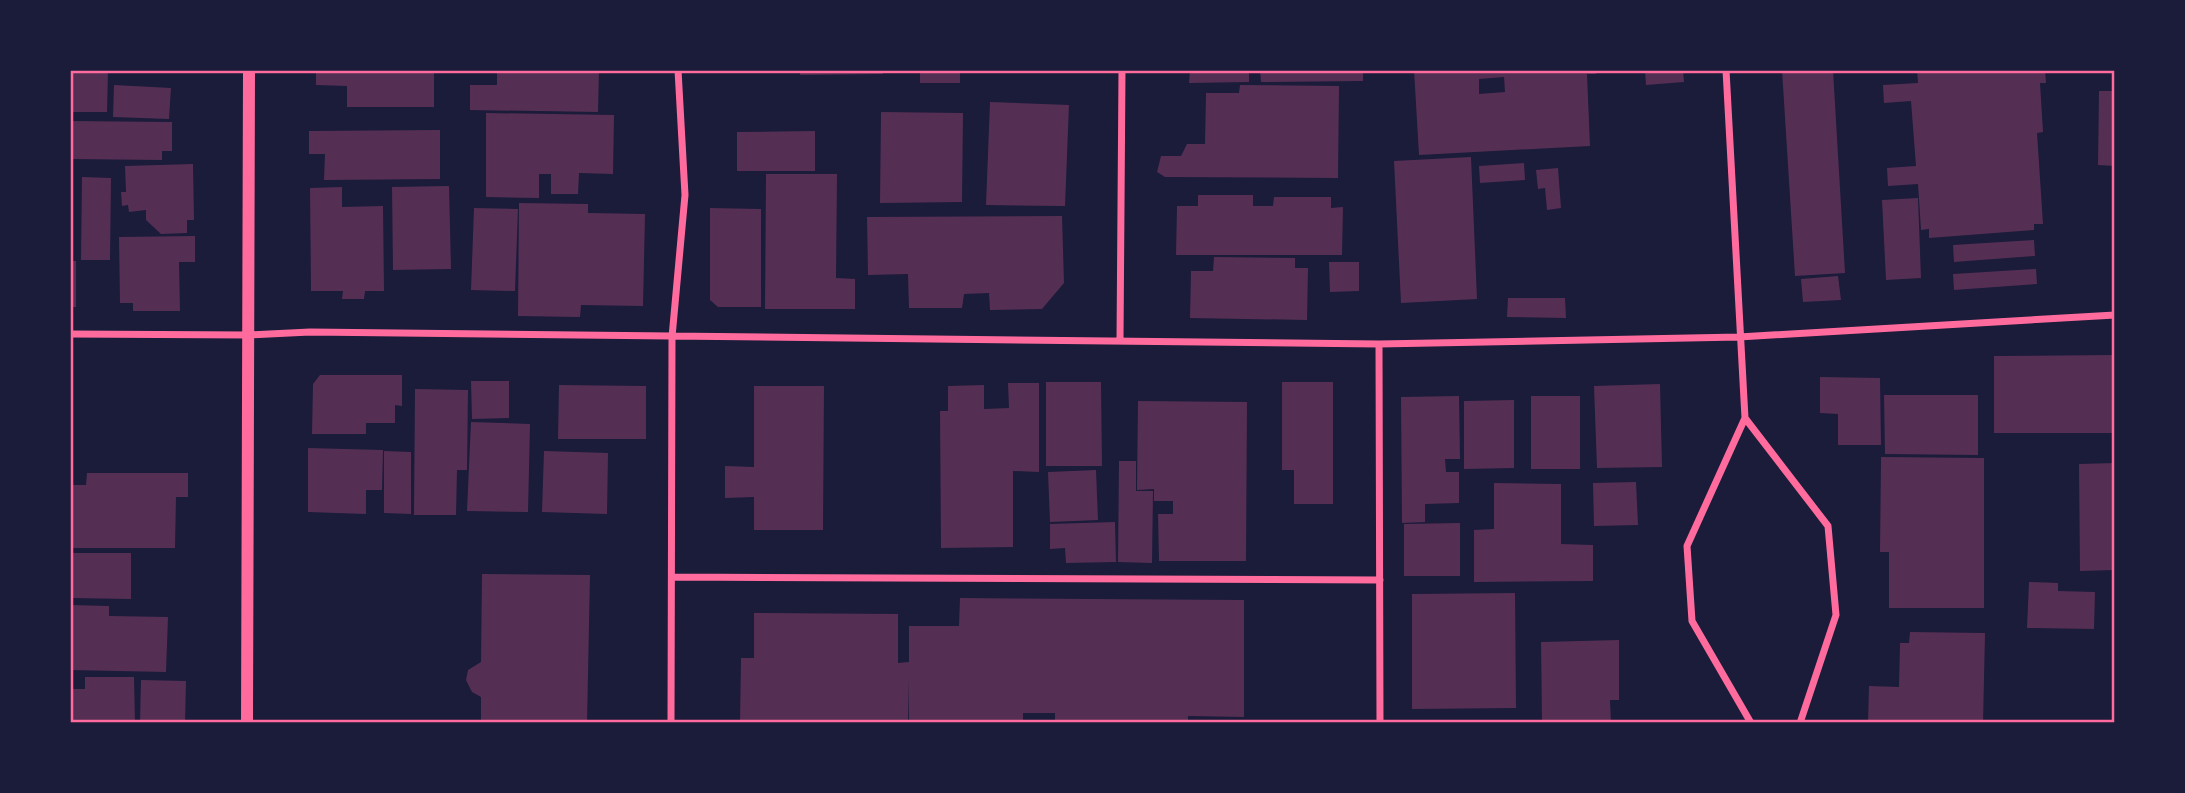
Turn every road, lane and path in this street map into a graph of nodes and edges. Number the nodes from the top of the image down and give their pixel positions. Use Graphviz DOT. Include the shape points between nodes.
graph roads {
  1 [pos="249,70"];
  2 [pos="678,70"];
  3 [pos="1122,70"];
  4 [pos="1726,70"];
  5 [pos="2115,315"];
  6 [pos="70,334"];
  7 [pos="248,335"];
  8 [pos="672,337"];
  9 [pos="1739,337"];
  10 [pos="1120,341"];
  11 [pos="1379,344"];
  12 [pos="1745,418"];
  13 [pos="673,577"];
  14 [pos="1380,580"];
  15 [pos="247,723"];
  16 [pos="671,723"];
  17 [pos="1380,723"];
  18 [pos="1751,723"];
  19 [pos="1800,723"];
  1 -- 7 [label="street"];
  2 -- 8 [label="street" via="685,195"];
  3 -- 10 [label="street"];
  4 -- 9 [label="street"];
  5 -- 9 [label="street"];
  6 -- 7 [label="street"];
  7 -- 8 [label="street"];
  7 -- 15 [label="street"];
  8 -- 10 [label="street"];
  8 -- 13 [label="street"];
  9 -- 11 [label="street"];
  9 -- 12 [label="street"];
  10 -- 11 [label="street"];
  11 -- 14 [label="street"];
  12 -- 18 [label="street" via="1687,546 1692,621"];
  12 -- 19 [label="street" via="1828,526 1836,615"];
  13 -- 14 [label="street"];
  13 -- 16 [label="street"];
  14 -- 17 [label="street"];
}
